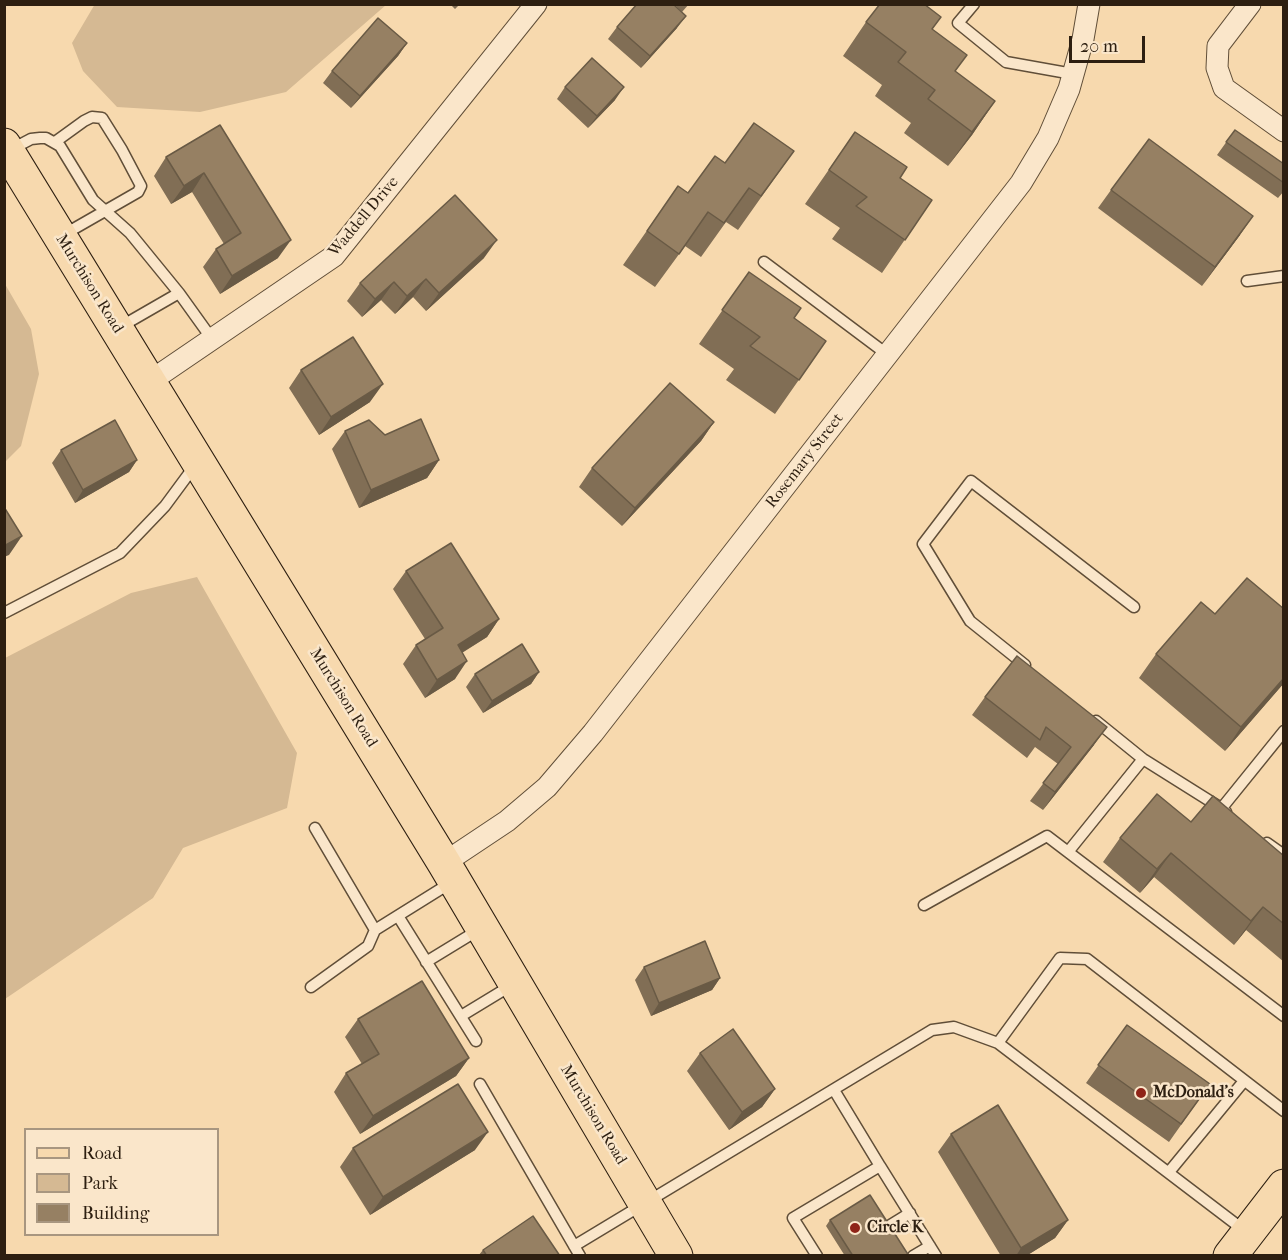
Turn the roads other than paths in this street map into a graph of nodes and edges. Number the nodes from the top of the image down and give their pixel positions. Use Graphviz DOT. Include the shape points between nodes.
graph roads {
  1 [pos="536,4"];
  2 [pos="974,4"];
  3 [pos="1089,4"];
  4 [pos="1250,4"];
  5 [pos="1073,74"];
  6 [pos="1284,131"];
  7 [pos="55,142"];
  8 [pos="6,148"];
  9 [pos="105,211"];
  10 [pos="60,237"];
  11 [pos="764,262"];
  12 [pos="1284,276"];
  13 [pos="1247,281"];
  14 [pos="179,293"];
  15 [pos="117,329"];
  16 [pos="212,339"];
  17 [pos="888,355"];
  18 [pos="149,382"];
  19 [pos="198,462"];
  20 [pos="1134,607"];
  21 [pos="4,613"];
  22 [pos="1034,672"];
  23 [pos="1089,715"];
  24 [pos="1284,731"];
  25 [pos="1143,759"];
  26 [pos="1221,808"];
  27 [pos="1239,822"];
  28 [pos="315,828"];
  29 [pos="1257,835"];
  30 [pos="1068,852"];
  31 [pos="1284,855"];
  32 [pos="449,871"];
  33 [pos="924,905"];
  34 [pos="398,916"];
  35 [pos="483,927"];
  36 [pos="375,930"];
  37 [pos="426,962"];
  38 [pos="515,983"];
  39 [pos="310,987"];
  40 [pos="460,1016"];
  41 [pos="1284,1016"];
  42 [pos="476,1041"];
  43 [pos="998,1043"];
  44 [pos="1244,1081"];
  45 [pos="480,1084"];
  46 [pos="834,1090"];
  47 [pos="1284,1112"];
  48 [pos="880,1166"];
  49 [pos="1169,1172"];
  50 [pos="1276,1201"];
  51 [pos="645,1203"];
  52 [pos="910,1213"];
  53 [pos="884,1229"];
  54 [pos="1239,1244"];
  55 [pos="577,1251"];
  56 [pos="933,1251"];
  57 [pos="676,1256"];
  58 [pos="817,1256"];
  59 [pos="913,1256"];
  1 -- 16 [label="street, Waddell Drive" via="334,256"];
  2 -- 5 [label="lane" via="958,23 1006,62"];
  3 -- 5 [label="street, Rosemary Street"];
  4 -- 6 [label="street" via="1218,46 1217,68 1224,88"];
  5 -- 17 [label="street, Rosemary Street" via="1048,138 1021,183"];
  7 -- 8 [label="lane" via="31,139"];
  7 -- 9 [label="lane" via="68,156 93,200"];
  7 -- 9 [label="lane" via="92,117 105,122 141,186 138,192"];
  8 -- 10 [label="main road, Murchison Road"];
  9 -- 10 [label="lane"];
  9 -- 14 [label="lane" via="130,233"];
  10 -- 15 [label="main road, Murchison Road"];
  11 -- 17 [label="lane"];
  12 -- 13 [label="lane"];
  14 -- 15 [label="lane"];
  14 -- 16 [label="lane"];
  15 -- 18 [label="main road, Murchison Road"];
  16 -- 18 [label="street, Waddell Drive"];
  17 -- 32 [label="street, Rosemary Street" via="593,734 555,778"];
  18 -- 19 [label="main road, Murchison Road"];
  19 -- 21 [label="lane" via="165,506 120,553"];
  19 -- 32 [label="main road, Murchison Road"];
  20 -- 22 [label="lane" via="971,481 922,544 970,621"];
  23 -- 25 [label="lane"];
  24 -- 26 [label="lane"];
  25 -- 26 [label="lane"];
  25 -- 30 [label="lane"];
  26 -- 27 [label="lane"];
  28 -- 36 [label="lane"];
  29 -- 31 [label="lane"];
  30 -- 33 [label="lane" via="1047,836"];
  30 -- 41 [label="lane"];
  32 -- 34 [label="lane"];
  32 -- 35 [label="main road, Murchison Road"];
  34 -- 36 [label="lane"];
  34 -- 37 [label="lane"];
  35 -- 37 [label="lane"];
  35 -- 38 [label="main road, Murchison Road"];
  36 -- 39 [label="lane" via="368,946"];
  37 -- 40 [label="lane"];
  38 -- 40 [label="lane"];
  38 -- 51 [label="main road, Murchison Road"];
  40 -- 42 [label="lane"];
  43 -- 44 [label="lane" via="1060,958 1087,958"];
  43 -- 46 [label="lane" via="954,1027 932,1030"];
  43 -- 49 [label="lane"];
  44 -- 47 [label="lane"];
  44 -- 49 [label="lane"];
  45 -- 55 [label="lane"];
  46 -- 48 [label="lane"];
  46 -- 51 [label="lane"];
  48 -- 52 [label="lane"];
  48 -- 58 [label="lane" via="794,1218"];
  49 -- 54 [label="lane"];
  50 -- 54 [label="main road"];
  51 -- 55 [label="lane"];
  51 -- 57 [label="main road, Murchison Road"];
  52 -- 53 [label="lane"];
  52 -- 56 [label="lane"];
  56 -- 59 [label="lane"];
}
